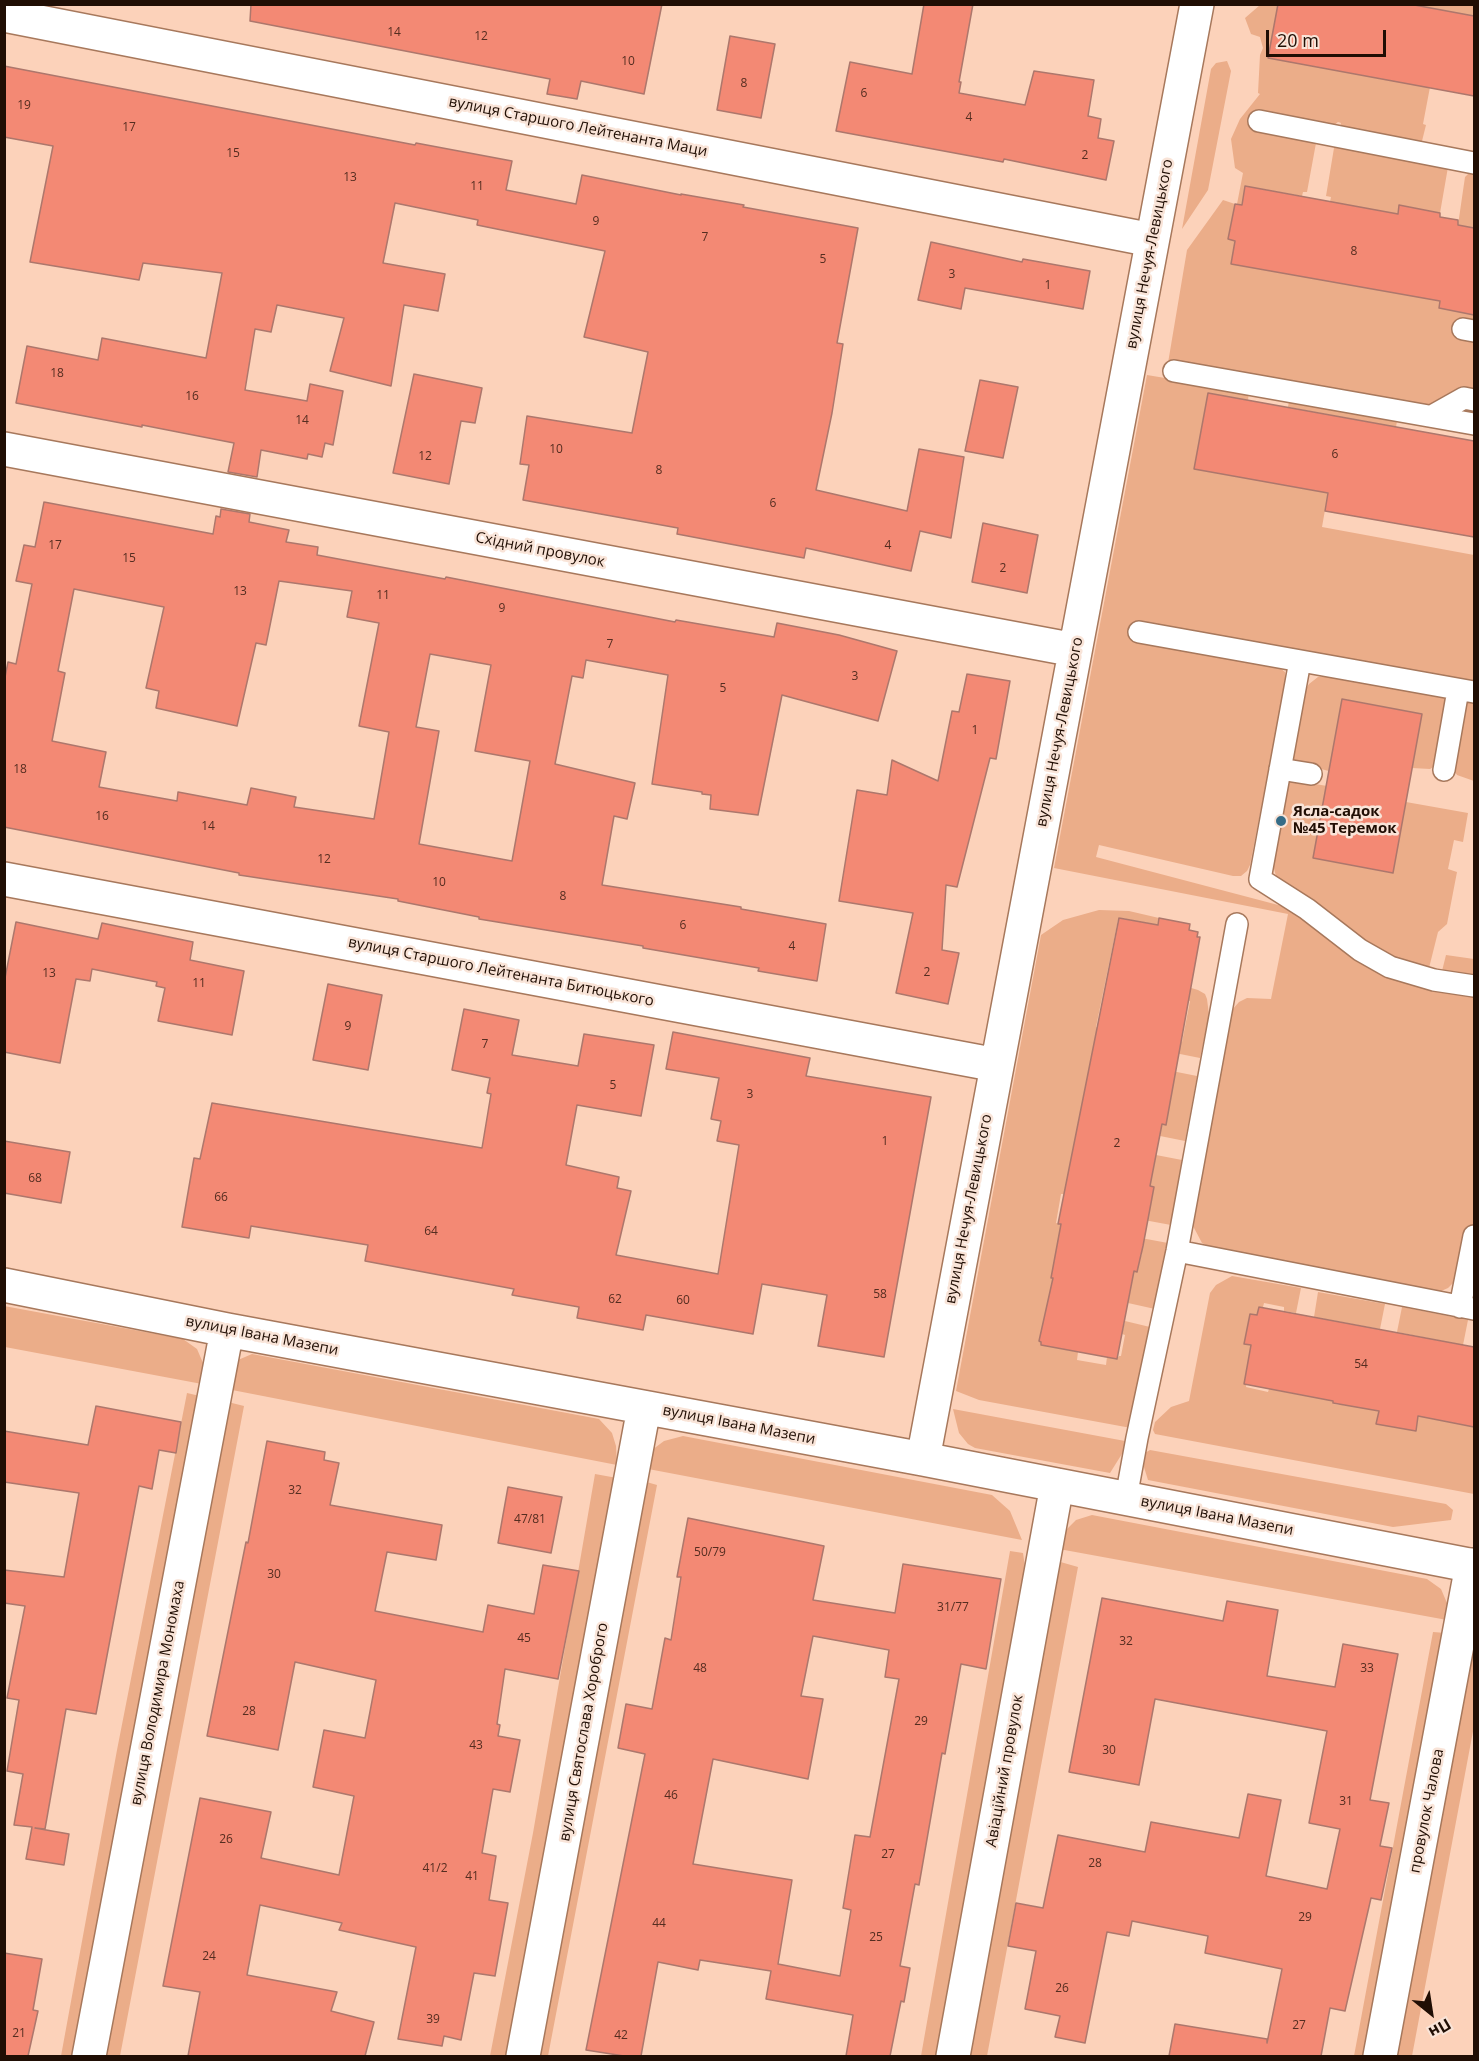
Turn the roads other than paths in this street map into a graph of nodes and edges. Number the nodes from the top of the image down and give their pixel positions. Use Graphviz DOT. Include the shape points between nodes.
graph roads {
  1 [pos="1197,4"];
  2 [pos="4,15"];
  3 [pos="1259,121"];
  4 [pos="1474,163"];
  5 [pos="1152,240"];
  6 [pos="1174,371"];
  7 [pos="1474,400"];
  8 [pos="1432,416"];
  9 [pos="1474,424"];
  10 [pos="4,449"];
  11 [pos="1139,632"];
  12 [pos="1075,650"];
  13 [pos="1300,661"];
  14 [pos="1466,691"];
  15 [pos="1280,769"];
  16 [pos="1444,770"];
  17 [pos="1311,774"];
  18 [pos="4,879"];
  19 [pos="1237,924"];
  20 [pos="1474,986"];
  21 [pos="997,1065"];
  22 [pos="1474,1236"];
  23 [pos="1178,1251"];
  24 [pos="4,1285"];
  25 [pos="1467,1308"];
  26 [pos="227,1330"];
  27 [pos="644,1408"];
  28 [pos="923,1459"];
  29 [pos="1057,1485"];
  30 [pos="1126,1498"];
  31 [pos="1473,1565"];
  32 [pos="89,2056"];
  33 [pos="523,2056"];
  34 [pos="953,2056"];
  35 [pos="1380,2056"];
  1 -- 5 [label="street, вулиця Нечуя-Левицького"];
  2 -- 5 [label="street, вулиця Старшого Лейтенанта Маци"];
  3 -- 4 [label="lane"];
  5 -- 12 [label="street, вулиця Нечуя-Левицького"];
  6 -- 8 [label="lane"];
  7 -- 8 [label="lane" via="1464,398"];
  8 -- 9 [label="lane"];
  10 -- 12 [label="street, Східний провулок"];
  11 -- 13 [label="lane"];
  12 -- 21 [label="street, вулиця Нечуя-Левицького"];
  13 -- 14 [label="lane"];
  13 -- 15 [label="lane"];
  14 -- 16 [label="lane"];
  15 -- 17 [label="lane"];
  15 -- 20 [label="lane" via="1260,879 1390,968"];
  18 -- 21 [label="street, вулиця Старшого Лейтенанта Битюцького"];
  19 -- 23 [label="lane"];
  21 -- 28 [label="street, вулиця Нечуя-Левицького"];
  22 -- 25 [label="lane"];
  23 -- 25 [label="lane"];
  23 -- 30 [label="lane"];
  24 -- 26 [label="street, вулиця Івана Мазепи"];
  26 -- 27 [label="street, вулиця Івана Мазепи"];
  26 -- 32 [label="street, вулиця Володимира Мономаха"];
  27 -- 28 [label="street, вулиця Івана Мазепи"];
  27 -- 33 [label="street, вулиця Святослава Хороброго"];
  28 -- 29 [label="street, вулиця Івана Мазепи"];
  29 -- 30 [label="street, вулиця Івана Мазепи"];
  29 -- 34 [label="street, Авіаційний провулок"];
  30 -- 31 [label="street, вулиця Івана Мазепи"];
  31 -- 35 [label="street, провулок Чалова"];
}
